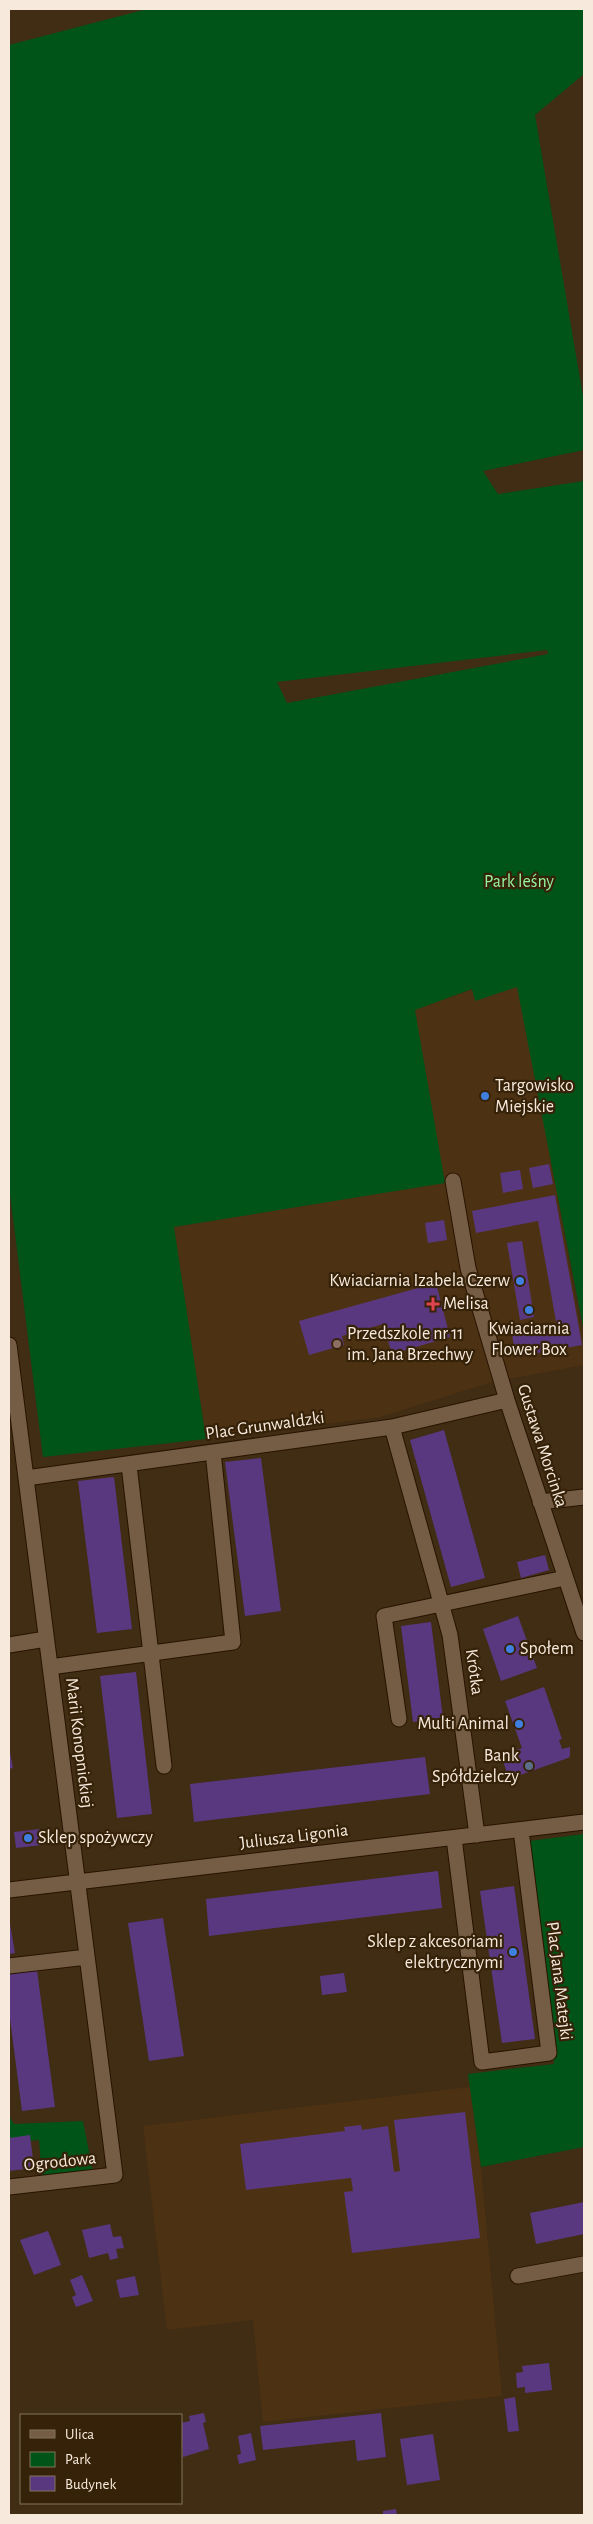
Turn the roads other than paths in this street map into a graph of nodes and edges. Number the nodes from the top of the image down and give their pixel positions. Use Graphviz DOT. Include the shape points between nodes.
graph roads {
  1 [pos="453,1181"];
  2 [pos="9,1345"];
  3 [pos="508,1400"];
  4 [pos="392,1427"];
  5 [pos="213,1452"];
  6 [pos="129,1465"];
  7 [pos="26,1478"];
  8 [pos="584,1497"];
  9 [pos="540,1502"];
  10 [pos="565,1578"];
  11 [pos="441,1604"];
  12 [pos="584,1633"];
  13 [pos="46,1639"];
  14 [pos="9,1645"];
  15 [pos="150,1653"];
  16 [pos="50,1667"];
  17 [pos="399,1718"];
  18 [pos="164,1766"];
  19 [pos="584,1822"];
  20 [pos="521,1830"];
  21 [pos="477,1835"];
  22 [pos="454,1838"];
  23 [pos="77,1882"];
  24 [pos="9,1890"];
  25 [pos="87,1957"];
  26 [pos="9,1966"];
  27 [pos="115,2175"];
  28 [pos="9,2187"];
  29 [pos="584,2264"];
  30 [pos="518,2276"];
  1 -- 3 [label="street, Gustawa Morcinka" via="468,1268"];
  2 -- 7 [label="street, Marii Konopnickiej"];
  3 -- 4 [label="street, Plac Grunwaldzki"];
  3 -- 9 [label="street, Gustawa Morcinka"];
  4 -- 5 [label="street, Plac Grunwaldzki"];
  4 -- 11 [label="street, Krótka"];
  5 -- 6 [label="street, Plac Grunwaldzki"];
  5 -- 15 [label="street" via="233,1642"];
  6 -- 7 [label="street, Plac Grunwaldzki"];
  6 -- 15 [label="street"];
  7 -- 13 [label="street, Marii Konopnickiej"];
  8 -- 9 [label="street"];
  9 -- 10 [label="street, Gustawa Morcinka"];
  10 -- 11 [label="street"];
  10 -- 12 [label="street, Gustawa Morcinka"];
  11 -- 17 [label="street" via="384,1616"];
  11 -- 21 [label="street, Krótka" via="450,1635"];
  13 -- 14 [label="street"];
  13 -- 16 [label="street, Marii Konopnickiej"];
  15 -- 16 [label="street"];
  15 -- 18 [label="street"];
  16 -- 23 [label="street, Marii Konopnickiej"];
  19 -- 20 [label="street, Juliusza Ligonia"];
  20 -- 21 [label="street, Juliusza Ligonia"];
  20 -- 22 [label="street, Plac Jana Matejki" via="549,2053 482,2062"];
  21 -- 22 [label="street, Juliusza Ligonia"];
  22 -- 23 [label="street, Juliusza Ligonia"];
  23 -- 24 [label="street, Juliusza Ligonia"];
  23 -- 25 [label="street, Marii Konopnickiej"];
  25 -- 26 [label="street"];
  25 -- 27 [label="street, Marii Konopnickiej"];
  27 -- 28 [label="street, Ogrodowa"];
  29 -- 30 [label="street"];
}
